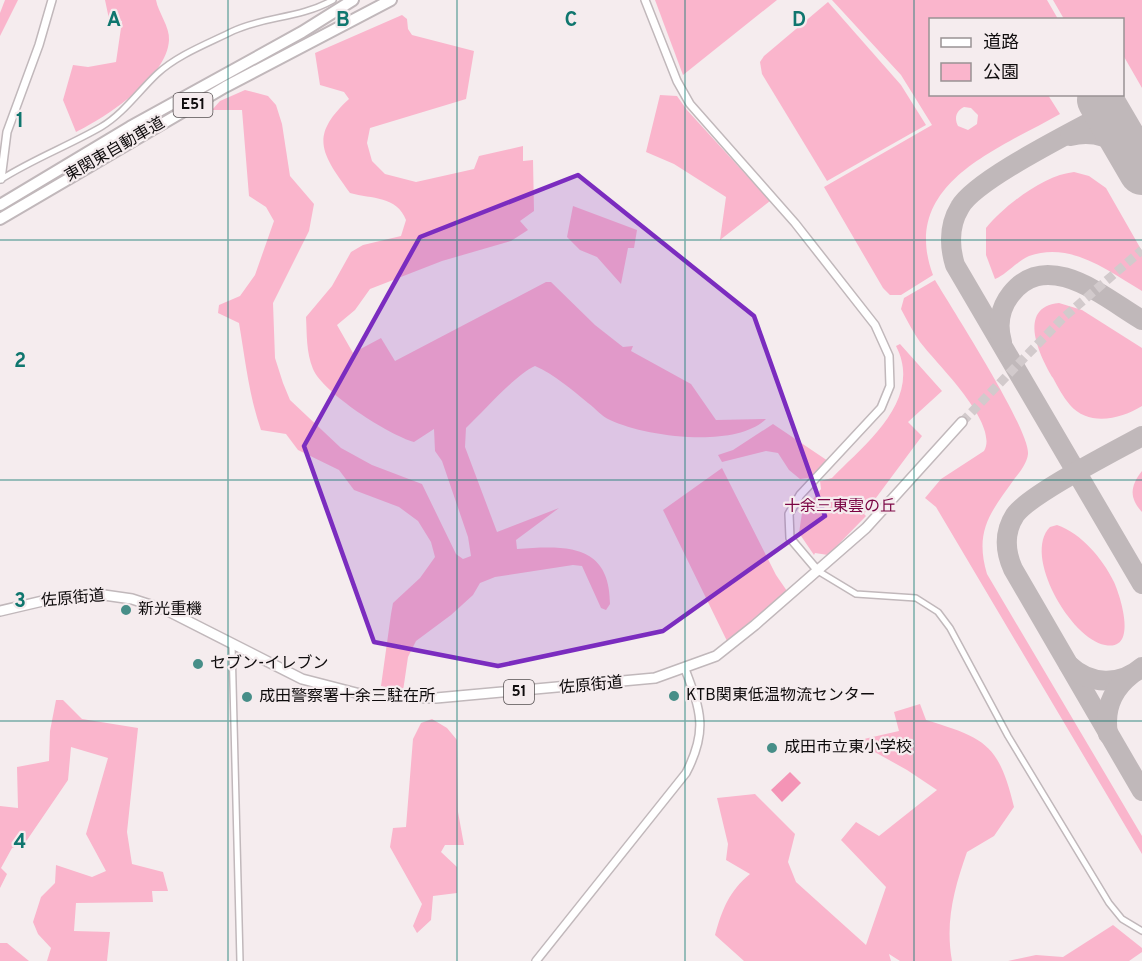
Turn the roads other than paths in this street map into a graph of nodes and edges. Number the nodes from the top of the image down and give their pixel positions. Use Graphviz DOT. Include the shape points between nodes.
graph roads {
  1 [pos="52,0"];
  2 [pos="333,0"];
  3 [pos="353,0"];
  4 [pos="391,0"];
  5 [pos="645,0"];
  6 [pos="1,180"];
  7 [pos="0,205"];
  8 [pos="0,219"];
  9 [pos="962,422"];
  10 [pos="818,571"];
  11 [pos="0,611"];
  12 [pos="231,644"];
  13 [pos="686,669"];
  14 [pos="1142,931"];
  15 [pos="240,961"];
  16 [pos="536,961"];
  1 -- 6 [label="street" via="7,132"];
  2 -- 6 [label="street" via="293,17 235,30 189,54 159,71 102,126"];
  3 -- 7 [label="highway, 東関東自動車道 / E51"];
  4 -- 8 [label="highway, 東関東自動車道 / E51" via="205,98"];
  5 -- 10 [label="street" via="690,104 795,223 875,325 886,345 891,375 881,408 800,495 789,514 790,538"];
  9 -- 10 [label="highway, 佐原街道 / 51" via="866,528"];
  10 -- 13 [label="highway, 佐原街道 / 51" via="723,651"];
  10 -- 14 [label="street" via="856,594 916,598 938,612 1109,903 1122,919"];
  11 -- 12 [label="highway, 佐原街道 / 51" via="64,596 117,596 166,610"];
  12 -- 13 [label="highway, 佐原街道 / 51" via="318,685 391,698 436,698 630,682"];
  12 -- 15 [label="street"];
  13 -- 16 [label="street" via="700,716 700,735 686,772"];
}
